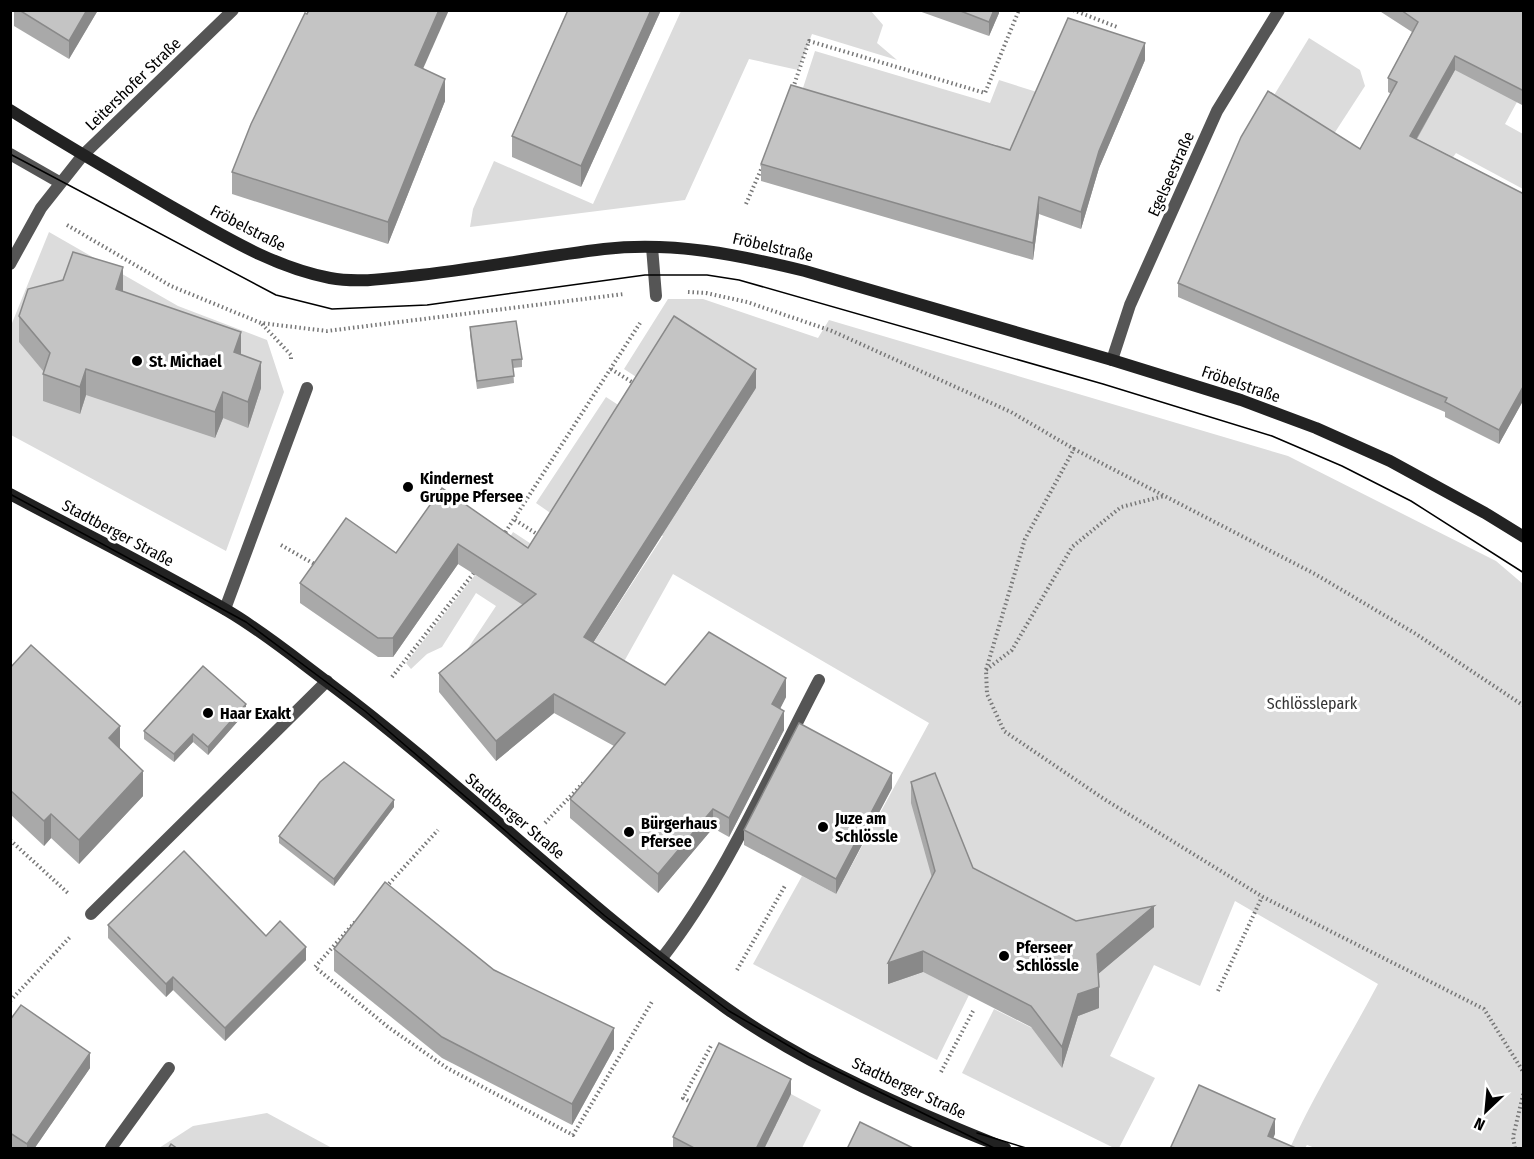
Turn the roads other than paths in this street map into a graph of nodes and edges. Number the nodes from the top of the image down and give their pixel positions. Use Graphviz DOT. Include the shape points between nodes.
graph roads {
  1 [pos="233,10"];
  2 [pos="1279,10"];
  3 [pos="10,110"];
  4 [pos="10,154"];
  5 [pos="83,155"];
  6 [pos="59,182"];
  7 [pos="652,247"];
  8 [pos="10,264"];
  9 [pos="656,294"];
  10 [pos="1112,360"];
  11 [pos="307,388"];
  12 [pos="10,494"];
  13 [pos="1524,537"];
  14 [pos="225,609"];
  15 [pos="819,680"];
  16 [pos="327,681"];
  17 [pos="91,914"];
  18 [pos="662,958"];
  19 [pos="169,1068"];
  20 [pos="111,1149"];
  21 [pos="1005,1149"];
  1 -- 5 [label="street, Leitershofer Straße"];
  2 -- 10 [label="street, Egelseestraße" via="1217,111 1130,305"];
  3 -- 5 [label="street, Fröbelstraße"];
  4 -- 6 [label="street"];
  5 -- 6 [label="street, Leitershofer Straße"];
  5 -- 7 [label="street, Fröbelstraße" via="242,246 288,266 331,278 404,277 606,249"];
  6 -- 8 [label="street, Leitershofer Straße"];
  7 -- 9 [label="street"];
  7 -- 10 [label="street, Fröbelstraße" via="697,248 805,271"];
  10 -- 13 [label="street, Fröbelstraße" via="1316,428 1390,461"];
  11 -- 14 [label="street"];
  12 -- 14 [label="street, Stadtberger Straße"];
  14 -- 16 [label="street, Stadtberger Straße"];
  15 -- 18 [label="street" via="726,858"];
  16 -- 17 [label="street"];
  16 -- 18 [label="street, Stadtberger Straße" via="605,916"];
  18 -- 21 [label="street, Stadtberger Straße" via="729,1011 808,1057 937,1121"];
  19 -- 20 [label="street"];
}
